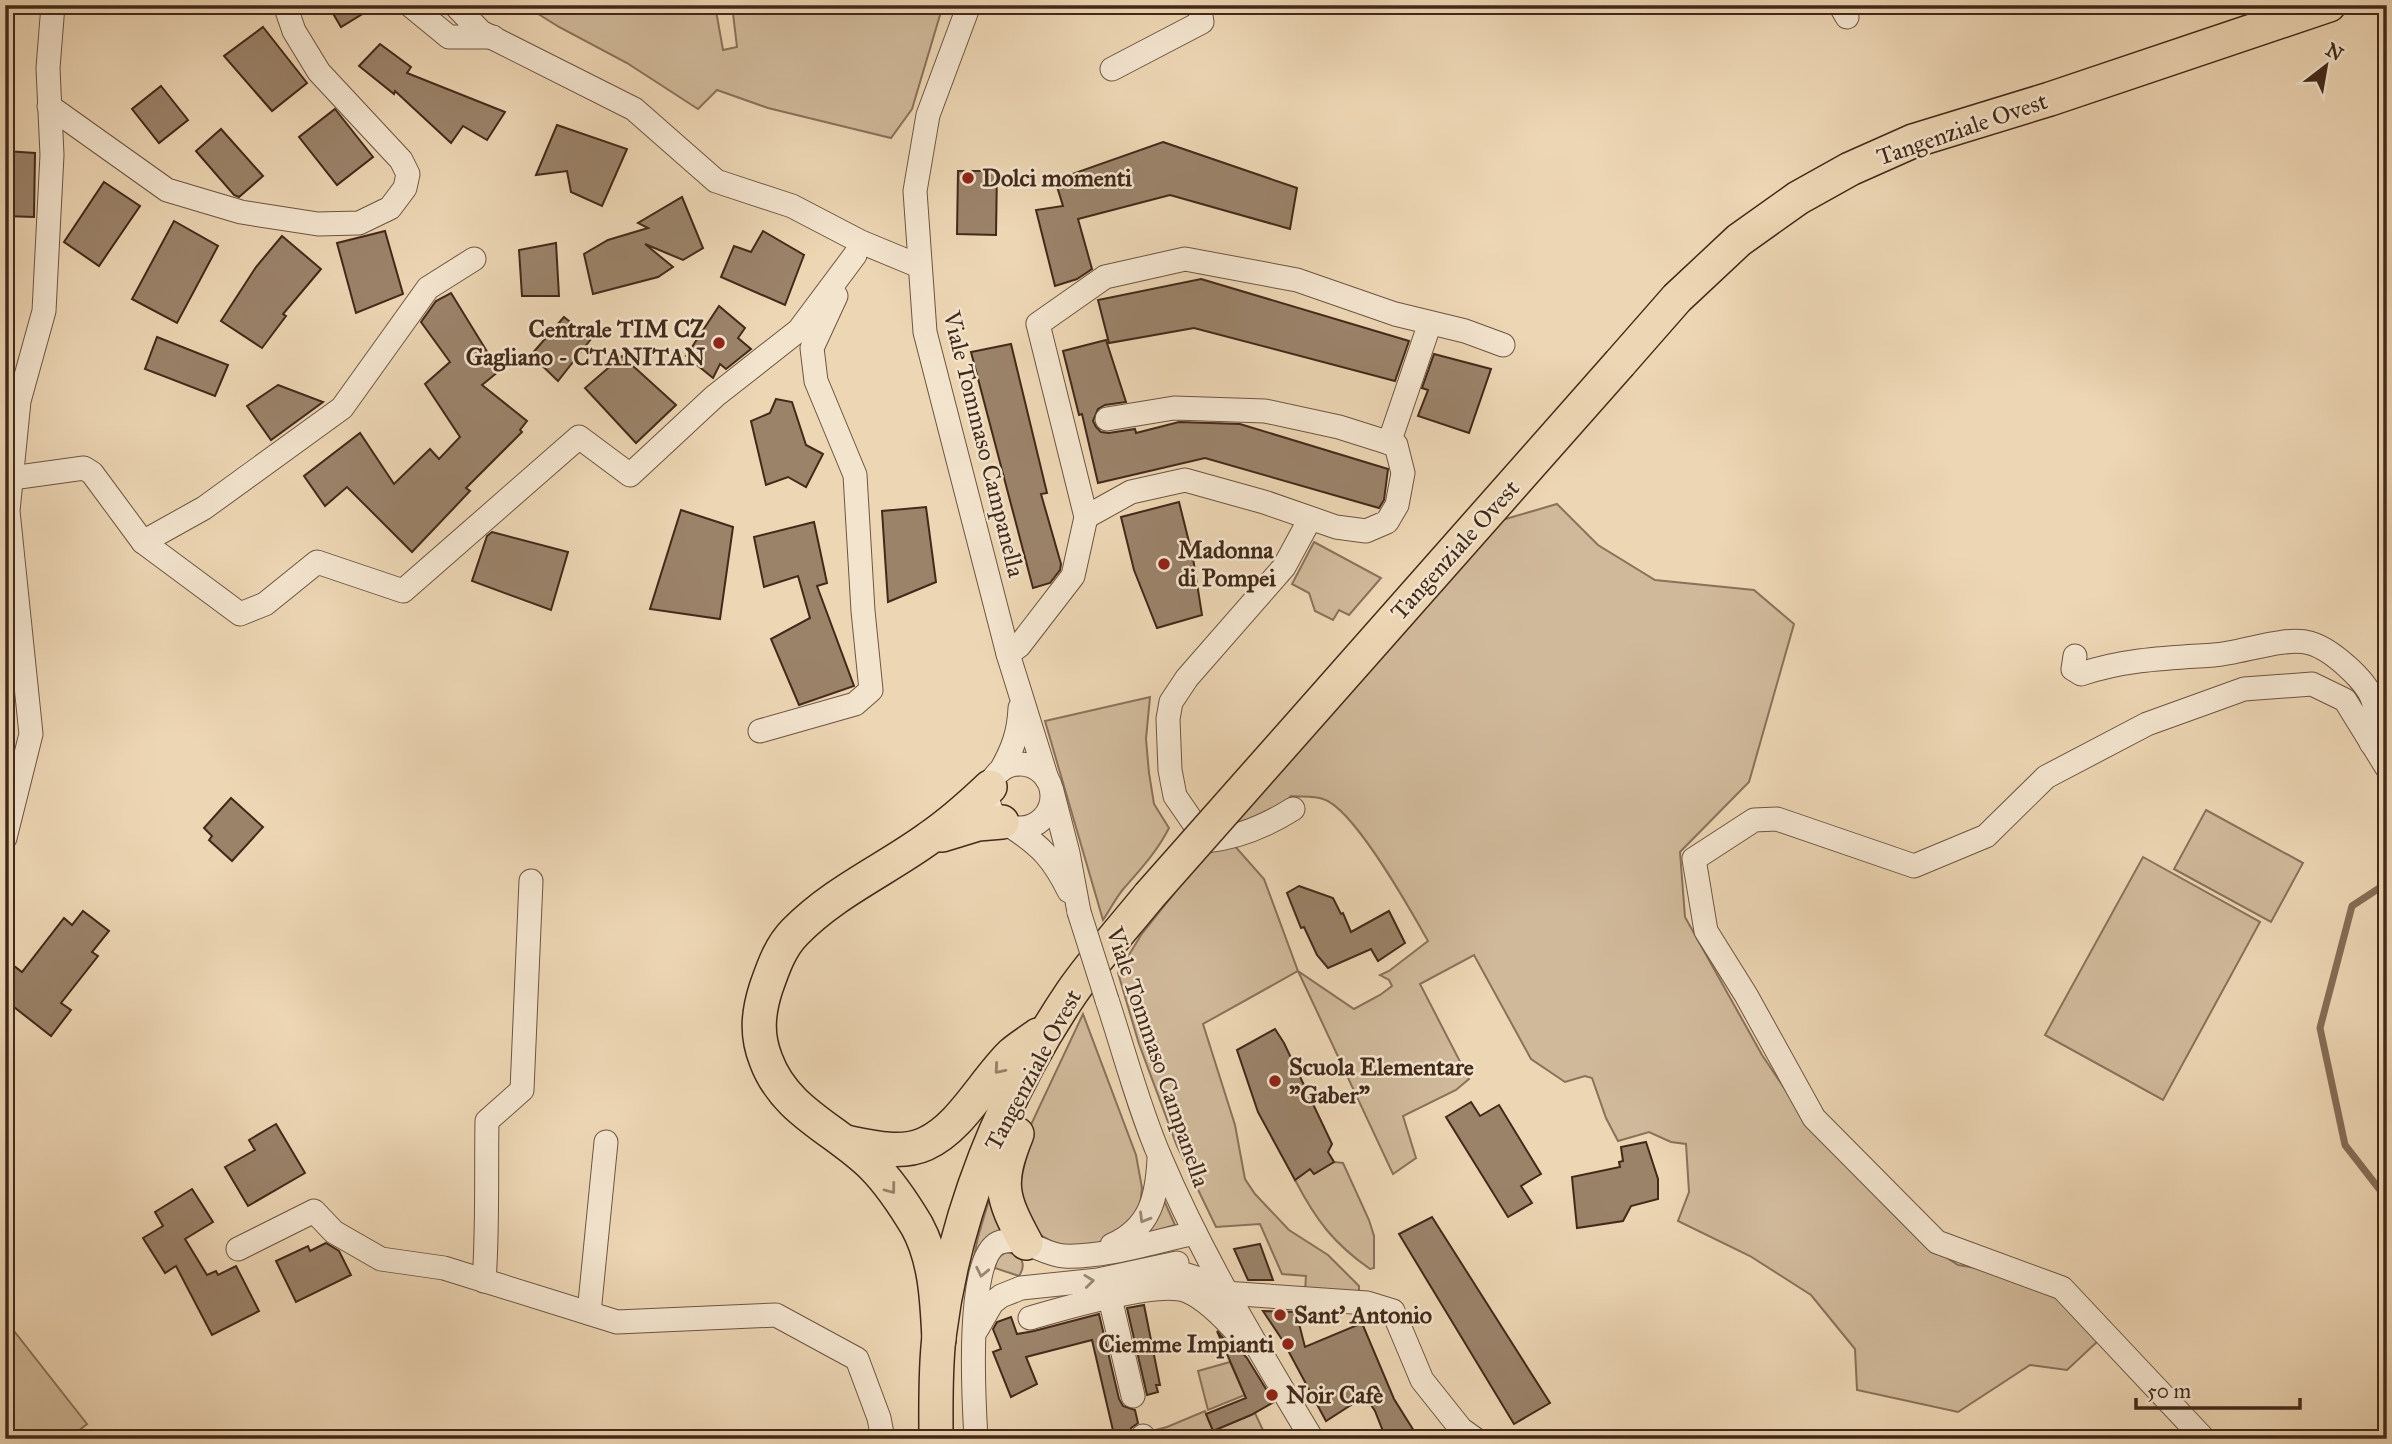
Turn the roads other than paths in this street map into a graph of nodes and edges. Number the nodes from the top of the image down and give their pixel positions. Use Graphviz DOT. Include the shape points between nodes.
graph roads {
  1 [pos="53,5"];
  2 [pos="285,5"];
  3 [pos="410,5"];
  4 [pos="455,5"];
  5 [pos="969,5"];
  6 [pos="1199,5"];
  7 [pos="2329,5"];
  8 [pos="492,37"];
  9 [pos="1112,69"];
  10 [pos="49,106"];
  11 [pos="858,249"];
  12 [pos="474,259"];
  13 [pos="919,266"];
  14 [pos="1430,323"];
  15 [pos="1503,345"];
  16 [pos="1107,419"];
  17 [pos="1389,443"];
  18 [pos="12,478"];
  19 [pos="1086,517"];
  20 [pos="1310,519"];
  21 [pos="8,538"];
  22 [pos="143,542"];
  23 [pos="13,640"];
  24 [pos="1009,654"];
  25 [pos="2075,656"];
  26 [pos="1020,690"];
  27 [pos="2380,721"];
  28 [pos="760,731"];
  29 [pos="2371,743"];
  30 [pos="2387,768"];
  31 [pos="995,779"];
  32 [pos="1049,783"];
  33 [pos="1293,809"];
  34 [pos="1007,825"];
  35 [pos="5,838"];
  36 [pos="929,838"];
  37 [pos="531,881"];
  38 [pos="1079,912"];
  39 [pos="1051,1026"];
  40 [pos="606,1142"];
  41 [pos="842,1142"];
  42 [pos="1159,1156"];
  43 [pos="1195,1233"];
  44 [pos="1026,1243"];
  45 [pos="238,1249"];
  46 [pos="1092,1255"];
  47 [pos="1207,1257"];
  48 [pos="1161,1267"];
  49 [pos="484,1281"];
  50 [pos="1021,1288"];
  51 [pos="1225,1293"];
  52 [pos="1110,1298"];
  53 [pos="589,1313"];
  54 [pos="1030,1318"];
  55 [pos="975,1334"];
  56 [pos="939,1339"];
  57 [pos="1269,1366"];
  58 [pos="1133,1396"];
  59 [pos="883,1439"];
  60 [pos="936,1439"];
  61 [pos="976,1439"];
  62 [pos="1312,1439"];
  63 [pos="1475,1439"];
  64 [pos="2204,1439"];
  1 -- 10 [label="street"];
  2 -- 10 [label="street" via="318,72 401,160 408,174 405,188 390,208 359,223 318,225 241,212 167,190"];
  3 -- 8 [label="street" via="449,37"];
  4 -- 8 [label="street"];
  5 -- 13 [label="street, Viale Tommaso Campanella" via="928,115 915,191"];
  6 -- 9 [label="street" via="1202,22"];
  7 -- 39 [label="highway, Tangenziale Ovest, bridge" via="1913,141 1798,198 1739,240 1678,298 1149,896"];
  8 -- 11 [label="street" via="634,109 716,181 792,206"];
  10 -- 18 [label="street" via="52,155 44,312 19,401"];
  11 -- 13 [label="street"];
  11 -- 22 [label="street" via="799,330 715,396 630,475 579,437 403,591 317,562 265,604 240,614"];
  11 -- 28 [label="street" via="812,348 816,381 855,475 871,690 855,704"];
  12 -- 22 [label="street" via="428,288 342,408 204,508"];
  13 -- 24 [label="street, Viale Tommaso Campanella" via="925,332"];
  14 -- 15 [label="street"];
  14 -- 17 [label="street"];
  14 -- 19 [label="street" via="1297,280 1185,259 1105,276 1038,324"];
  16 -- 17 [label="street" via="1174,408 1265,411"];
  17 -- 20 [label="street" via="1396,446 1403,473 1397,505 1387,522 1366,531"];
  18 -- 21 [label="street"];
  18 -- 22 [label="street" via="84,468"];
  19 -- 20 [label="street" via="1131,492 1185,480"];
  19 -- 24 [label="street" via="1073,576"];
  20 -- 33 [label="street" via="1284,567 1187,678 1171,702 1168,719 1175,796 1206,841 1270,824"];
  21 -- 23 [label="street"];
  23 -- 35 [label="street" via="32,734"];
  24 -- 26 [label="street, Viale Tommaso Campanella"];
  25 -- 27 [label="street" via="2073,669 2081,674 2160,657 2310,643 2360,677"];
  26 -- 31 [label="street, Viale Tommaso Campanella" via="1017,737"];
  26 -- 32 [label="street, Viale Tommaso Campanella"];
  27 -- 29 [label="street"];
  29 -- 30 [label="street"];
  29 -- 64 [label="street" via="2345,700 2312,684 2244,689 2147,724 2046,777 1986,835 1914,866 1777,819 1754,820 1694,859 1706,931 1814,1118 1937,1242 2062,1288"];
  31 -- 32 [label="street" via="1010,766 1029,765"];
  31 -- 34 [label="street" via="988,797 990,807"];
  31 -- 36 [label="highway" via="974,803"];
  32 -- 34 [label="street" via="1052,799 1043,819 1023,828"];
  32 -- 38 [label="street, Viale Tommaso Campanella"];
  34 -- 36 [label="highway" via="978,824"];
  34 -- 38 [label="street, Viale Tommaso Campanella" via="1039,845"];
  36 -- 41 [label="highway" via="843,892 793,933 779,953 761,1003 758,1034 778,1086"];
  37 -- 49 [label="street" via="522,1090 487,1121"];
  38 -- 42 [label="street, Viale Tommaso Campanella, bridge"];
  39 -- 41 [label="highway, one-way" via="1012,1055 942,1133 924,1145 893,1149"];
  39 -- 44 [label="highway" via="1035,1095 1003,1178 1008,1206"];
  39 -- 56 [label="highway, Tangenziale Ovest" via="1008,1107 976,1182 952,1265"];
  40 -- 53 [label="street"];
  41 -- 56 [label="highway, one-way" via="873,1166 917,1227 935,1279"];
  42 -- 43 [label="street, Viale Tommaso Campanella"];
  42 -- 46 [label="street, one-way" via="1158,1183 1141,1224 1129,1237"];
  43 -- 46 [label="street"];
  43 -- 47 [label="street, Viale Tommaso Campanella"];
  44 -- 46 [label="street" via="1056,1256"];
  44 -- 50 [label="street" via="1034,1268"];
  44 -- 55 [label="street, one-way" via="1000,1242 987,1253 975,1307"];
  45 -- 49 [label="street" via="314,1211 334,1232 381,1259 444,1268"];
  47 -- 48 [label="street"];
  47 -- 51 [label="street, Viale Tommaso Campanella"];
  50 -- 48 [label="street, one-way" via="1098,1280"];
  48 -- 51 [label="street" via="1203,1280"];
  49 -- 53 [label="street"];
  50 -- 55 [label="street" via="992,1303"];
  51 -- 57 [label="street, Viale Tommaso Campanella"];
  51 -- 63 [label="street" via="1367,1303 1392,1311 1422,1380 1461,1429"];
  52 -- 54 [label="street"];
  52 -- 57 [label="street" via="1166,1287 1188,1291 1221,1315"];
  52 -- 58 [label="street"];
  53 -- 59 [label="street" via="617,1322 776,1315 857,1359"];
  55 -- 61 [label="street"];
  56 -- 60 [label="highway, Tangenziale Ovest"];
  57 -- 62 [label="street, Viale Tommaso Campanella"];
}
